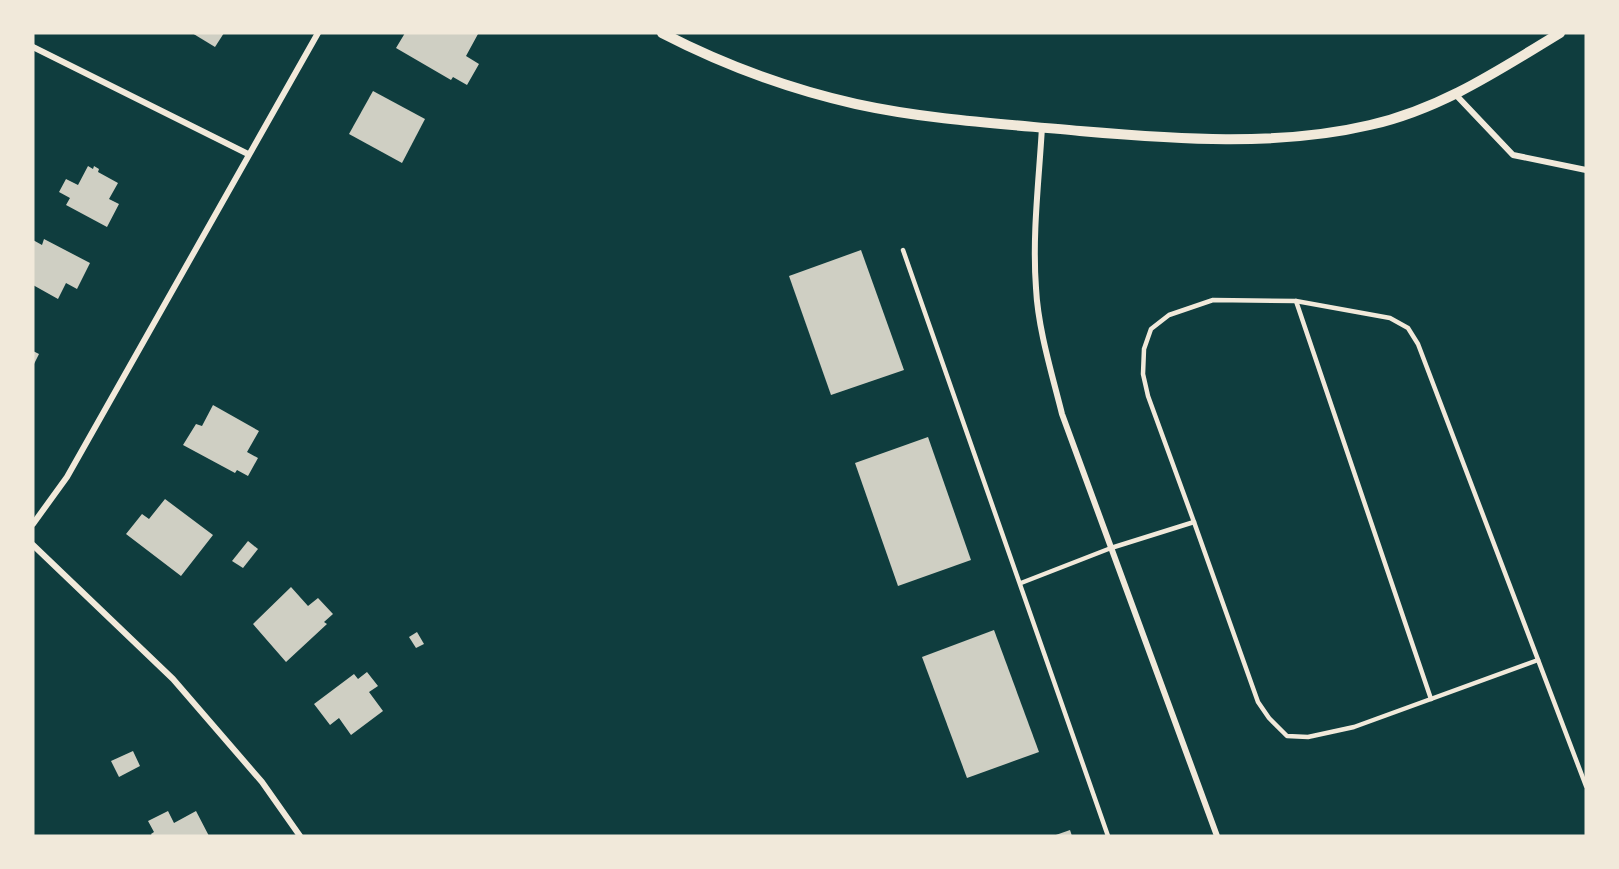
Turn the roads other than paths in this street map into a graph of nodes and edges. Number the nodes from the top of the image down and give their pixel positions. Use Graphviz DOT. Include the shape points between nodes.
graph roads {
  1 [pos="318,33"];
  2 [pos="662,33"];
  3 [pos="1560,33"];
  4 [pos="33,47"];
  5 [pos="1456,95"];
  6 [pos="1042,127"];
  7 [pos="248,154"];
  8 [pos="1586,170"];
  9 [pos="903,250"];
  10 [pos="1296,301"];
  11 [pos="1194,522"];
  12 [pos="33,524"];
  13 [pos="33,545"];
  14 [pos="1111,548"];
  15 [pos="1021,584"];
  16 [pos="1538,660"];
  17 [pos="1431,699"];
  18 [pos="1586,786"];
  19 [pos="300,836"];
  20 [pos="1108,836"];
  21 [pos="1217,836"];
  1 -- 7 [label="street"];
  2 -- 6 [label="street" via="699,52 820,95 926,115"];
  3 -- 5 [label="street"];
  4 -- 7 [label="street"];
  5 -- 6 [label="street" via="1372,125 1285,137 1148,137"];
  5 -- 8 [label="street" via="1513,155"];
  6 -- 14 [label="street" via="1036,290 1062,414"];
  7 -- 12 [label="street" via="67,477"];
  9 -- 15 [label="lane"];
  10 -- 11 [label="lane" via="1214,300 1169,315 1151,329 1144,349 1143,374"];
  10 -- 16 [label="lane" via="1390,318 1408,328 1418,344"];
  10 -- 17 [label="lane"];
  11 -- 14 [label="lane"];
  11 -- 17 [label="lane" via="1258,702 1287,736 1308,737 1354,727"];
  13 -- 19 [label="street" via="173,679 262,782"];
  14 -- 15 [label="lane"];
  14 -- 21 [label="street"];
  15 -- 20 [label="lane"];
  16 -- 17 [label="lane"];
  16 -- 18 [label="lane"];
}
